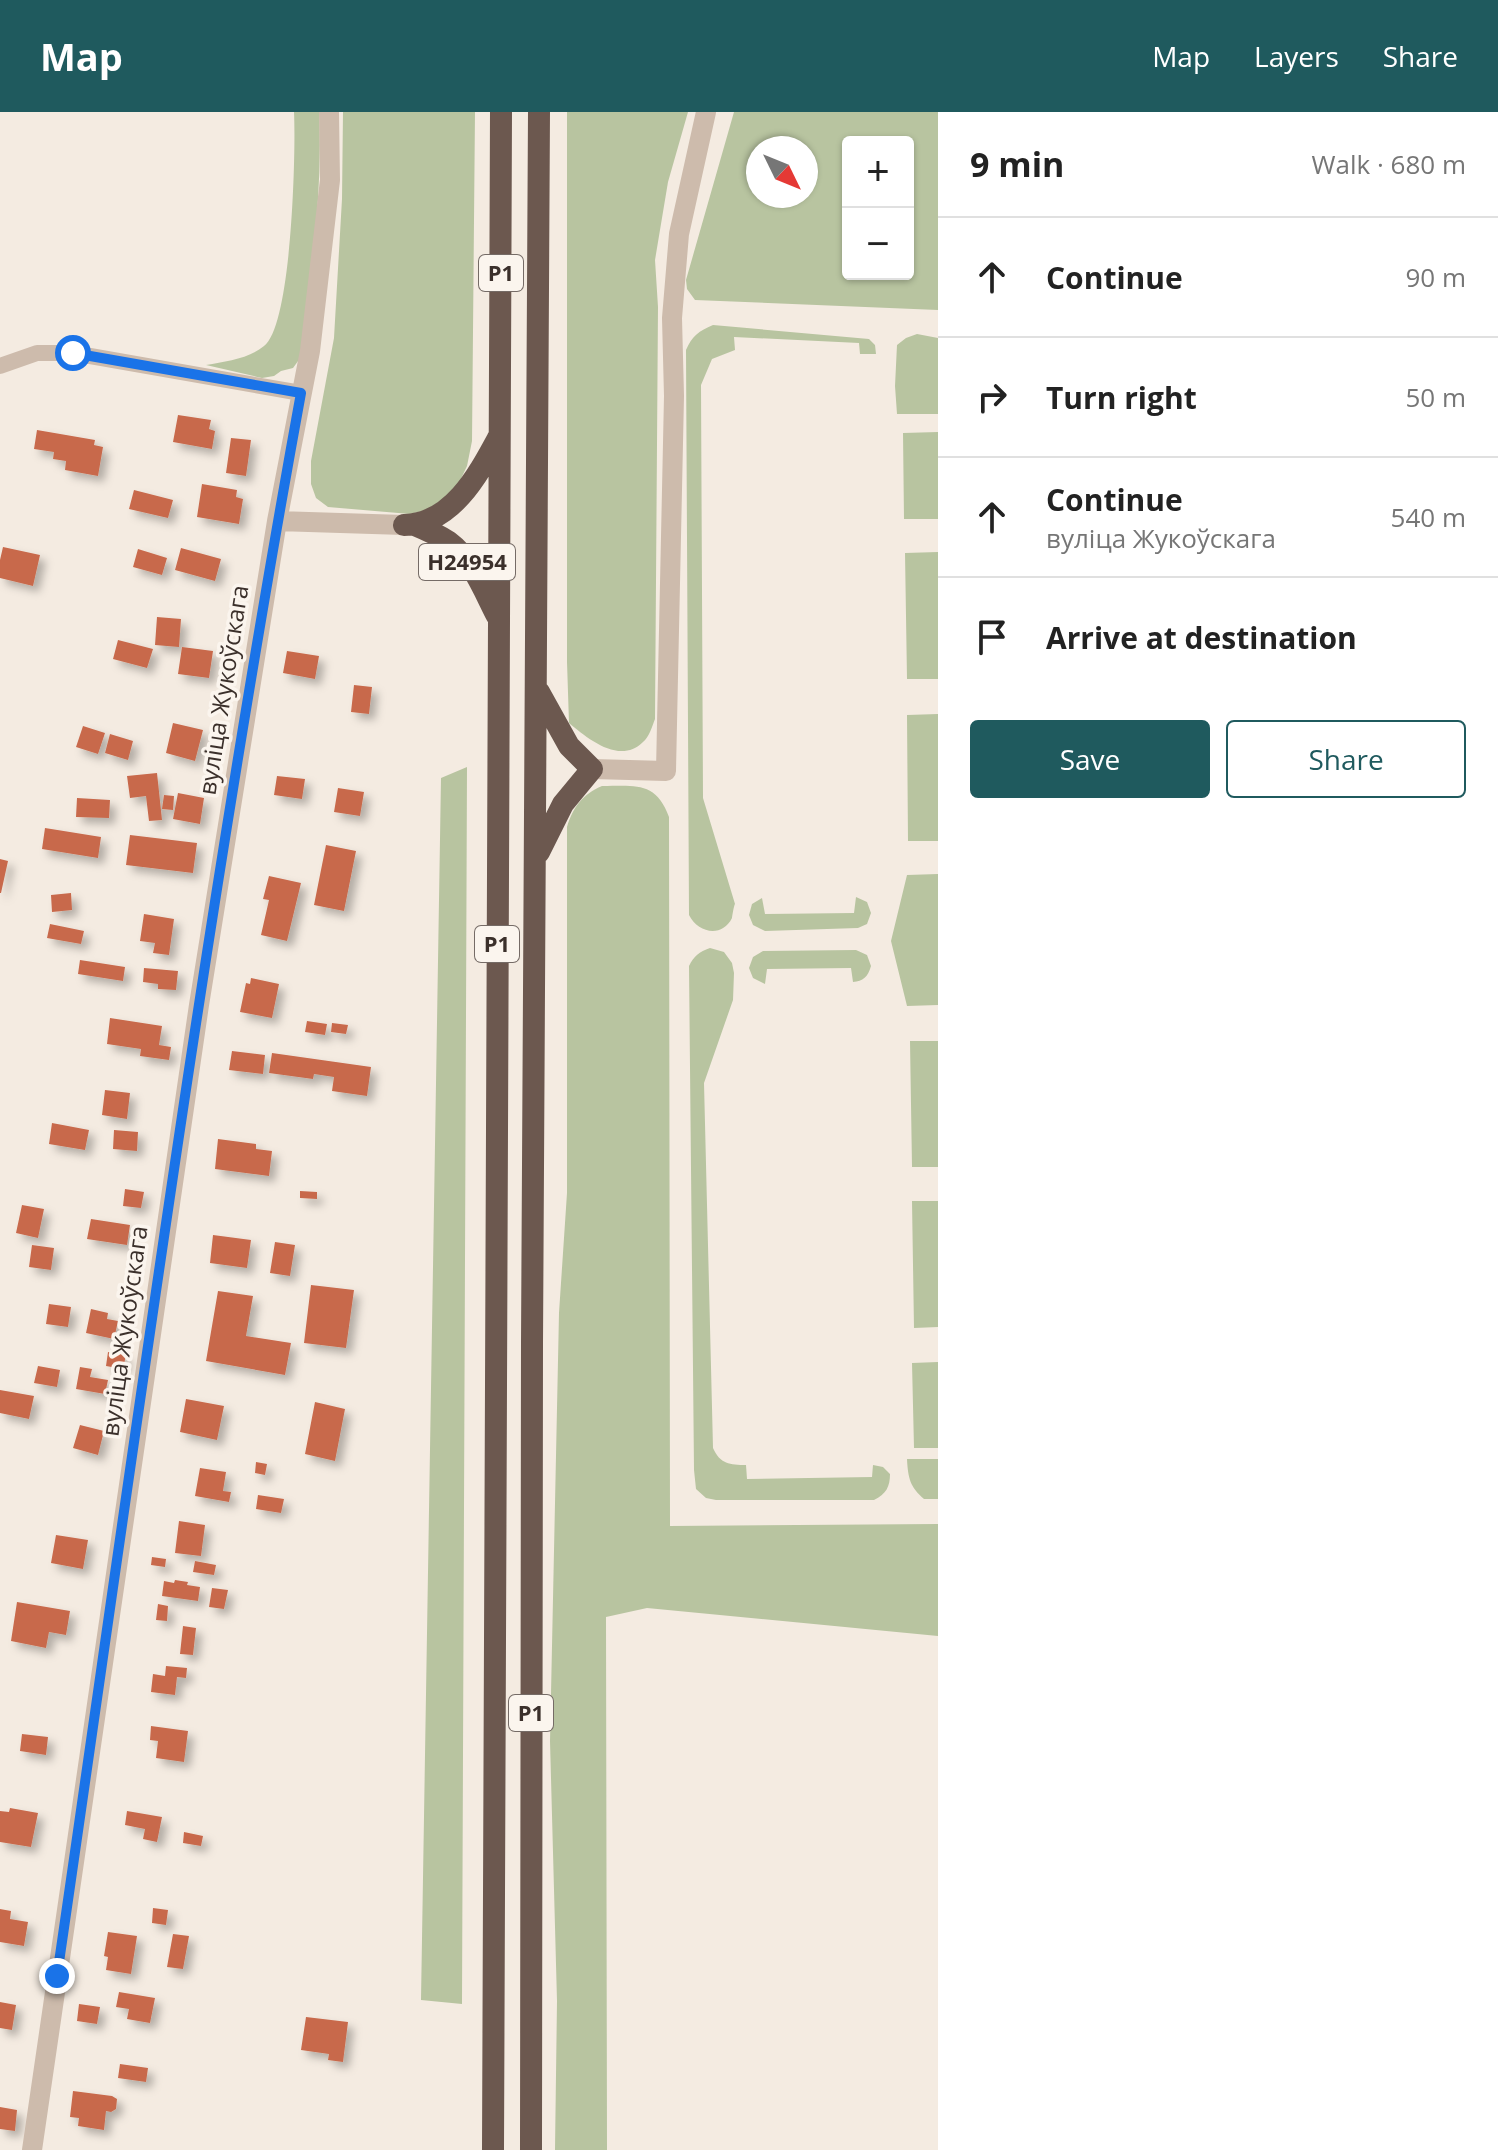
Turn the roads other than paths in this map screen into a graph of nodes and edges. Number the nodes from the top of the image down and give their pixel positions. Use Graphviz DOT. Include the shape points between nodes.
graph roads {
  1 [pos="329,112"];
  2 [pos="501,112"];
  3 [pos="539,112"];
  4 [pos="706,112"];
  5 [pos="0,366"];
  6 [pos="301,393"];
  7 [pos="501,434"];
  8 [pos="277,521"];
  9 [pos="410,525"];
  10 [pos="498,618"];
  11 [pos="537,688"];
  12 [pos="592,769"];
  13 [pos="535,860"];
  14 [pos="32,2150"];
  15 [pos="493,2150"];
  16 [pos="531,2150"];
  1 -- 6 [label="street, вуліца Жукоўскага" via="330,180"];
  2 -- 7 [label="highway, Р1"];
  3 -- 11 [label="highway, Р1"];
  4 -- 12 [label="street" via="679,234 672,318 666,771"];
  5 -- 6 [label="street" via="37,353 73,353"];
  6 -- 8 [label="street, вуліца Жукоўскага"];
  7 -- 9 [label="highway, Н24954" via="464,494 448,508"];
  7 -- 10 [label="highway, Р1"];
  8 -- 9 [label="street, Н24954"];
  8 -- 14 [label="street, вуліца Жукоўскага" via="195,1031"];
  9 -- 10 [label="highway, Н24954" via="451,543 472,568"];
  10 -- 15 [label="highway, Р1"];
  11 -- 12 [label="highway" via="569,746"];
  11 -- 13 [label="highway, Р1"];
  12 -- 13 [label="highway" via="563,804"];
  13 -- 16 [label="highway, Р1"];
}
